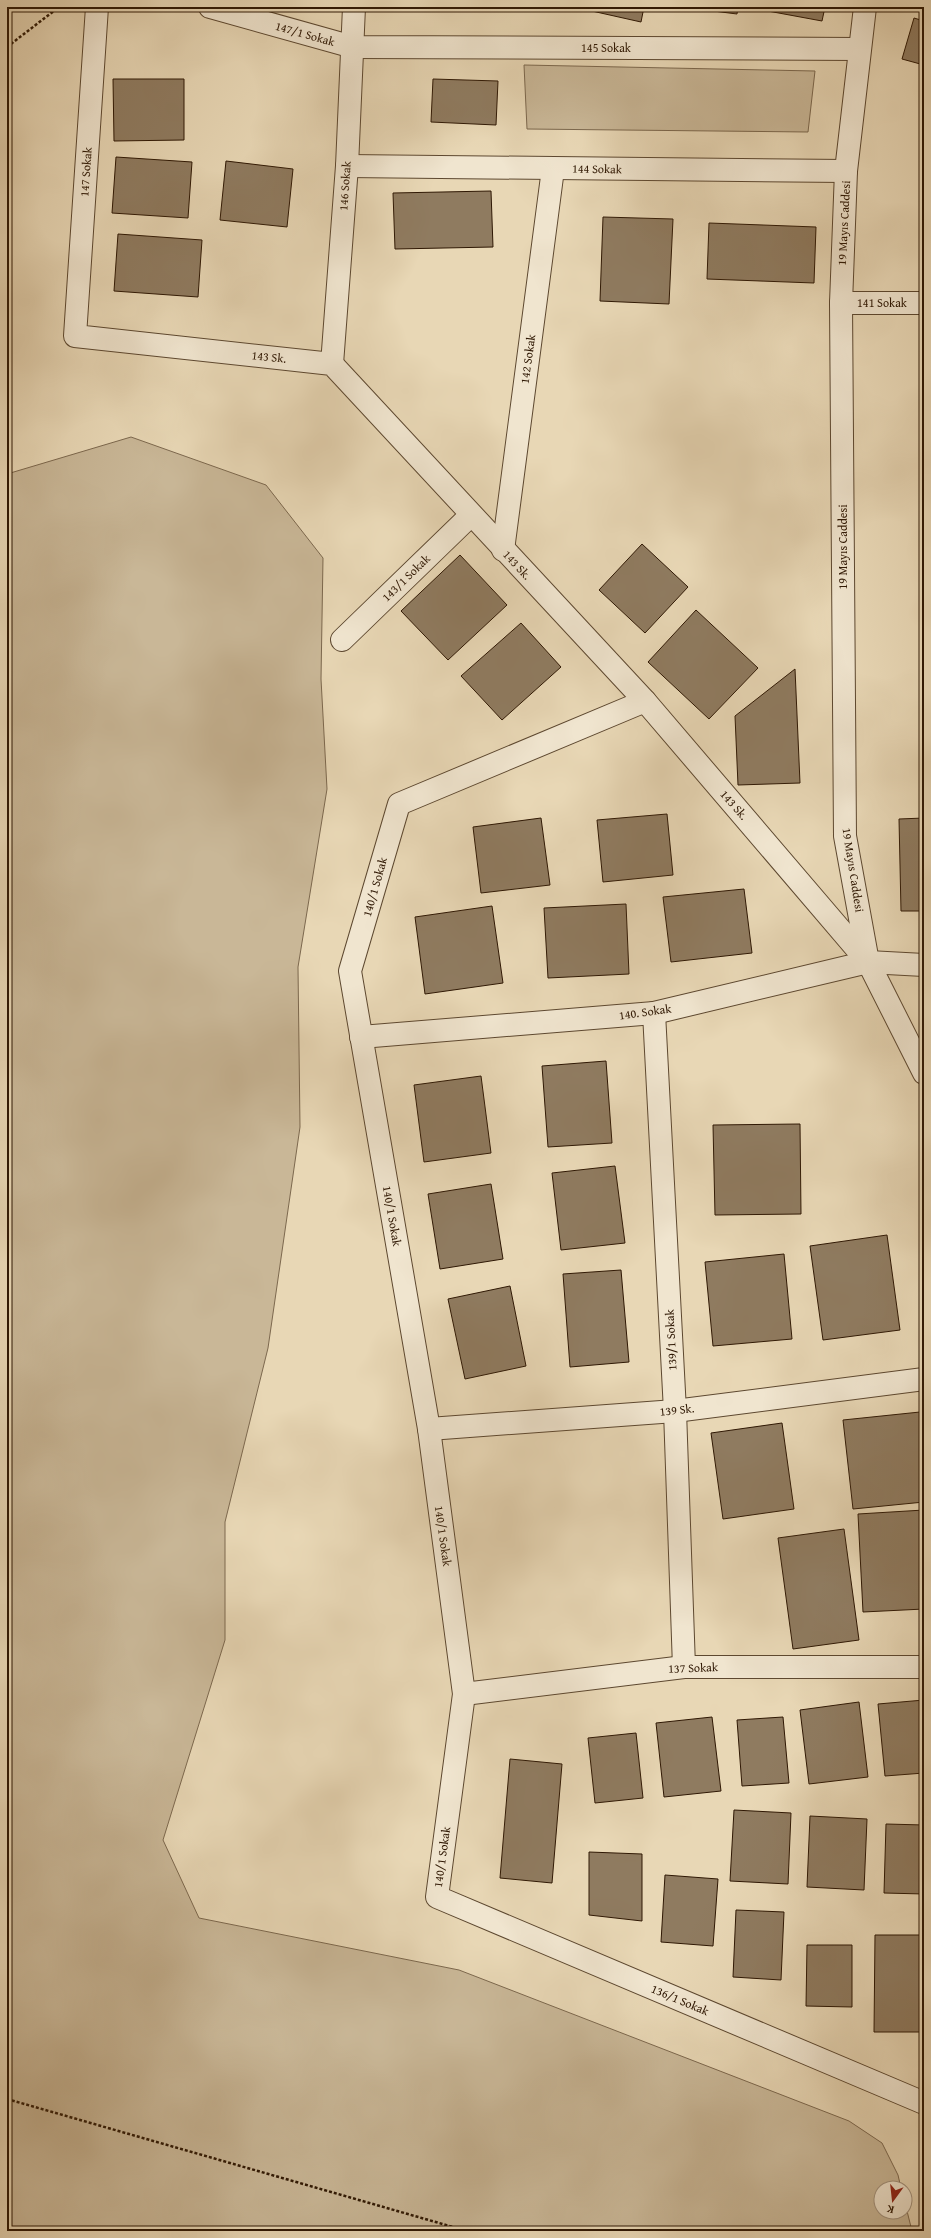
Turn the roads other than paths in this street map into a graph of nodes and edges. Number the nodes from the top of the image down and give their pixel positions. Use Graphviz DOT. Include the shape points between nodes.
graph roads {
  1 [pos="97,7"];
  2 [pos="210,7"];
  3 [pos="354,7"];
  4 [pos="865,7"];
  5 [pos="353,47"];
  6 [pos="859,49"];
  7 [pos="347,166"];
  8 [pos="553,169"];
  9 [pos="846,171"];
  10 [pos="841,303"];
  11 [pos="924,303"];
  12 [pos="75,336"];
  13 [pos="332,364"];
  14 [pos="471,515"];
  15 [pos="503,550"];
  16 [pos="342,640"];
  17 [pos="645,701"];
  18 [pos="868,962"];
  19 [pos="924,965"];
  20 [pos="654,1013"];
  21 [pos="360,1037"];
  22 [pos="924,1073"];
  23 [pos="924,1379"];
  24 [pos="675,1411"];
  25 [pos="429,1429"];
  26 [pos="684,1667"];
  27 [pos="924,1667"];
  28 [pos="464,1694"];
  29 [pos="437,1898"];
  30 [pos="924,2103"];
  1 -- 12 [label="street, 147 Sokak"];
  2 -- 5 [label="street, 147/1 Sokak"];
  3 -- 5 [label="street, 146 Sokak"];
  4 -- 6 [label="street, 19 Mayıs Caddesi"];
  5 -- 6 [label="street, 145 Sokak"];
  5 -- 7 [label="street, 146 Sokak"];
  6 -- 9 [label="street, 19 Mayıs Caddesi"];
  7 -- 8 [label="street, 144 Sokak"];
  7 -- 13 [label="street, 146 Sokak"];
  8 -- 9 [label="street, 144 Sokak"];
  8 -- 15 [label="street, 142 Sokak"];
  9 -- 10 [label="street, 19 Mayıs Caddesi"];
  10 -- 11 [label="street, 141 Sokak"];
  10 -- 18 [label="street, 19 Mayıs Caddesi" via="845,836"];
  12 -- 13 [label="street, 143 Sk."];
  13 -- 14 [label="street, 143 Sk."];
  14 -- 15 [label="street, 143 Sk."];
  14 -- 16 [label="street, 143/1 Sokak"];
  15 -- 17 [label="street, 143 Sk."];
  17 -- 18 [label="street, 143 Sk."];
  17 -- 21 [label="street, 140/1 Sokak" via="399,804 350,971"];
  18 -- 19 [label="street, 140. Sokak"];
  18 -- 20 [label="street, 140. Sokak"];
  18 -- 22 [label="street, 19 Mayıs Caddesi"];
  20 -- 21 [label="street, 140. Sokak"];
  20 -- 24 [label="street, 139/1 Sokak"];
  21 -- 25 [label="street, 140/1 Sokak"];
  23 -- 24 [label="street, 139 Sk."];
  24 -- 25 [label="street, 139 Sk."];
  24 -- 26 [label="street, 139/1 Sokak"];
  25 -- 28 [label="street, 140/1 Sokak"];
  26 -- 27 [label="street, 137 Sokak"];
  26 -- 28 [label="street, 137 Sokak"];
  28 -- 29 [label="street, 140/1 Sokak"];
  29 -- 30 [label="street, 136/1 Sokak"];
}
